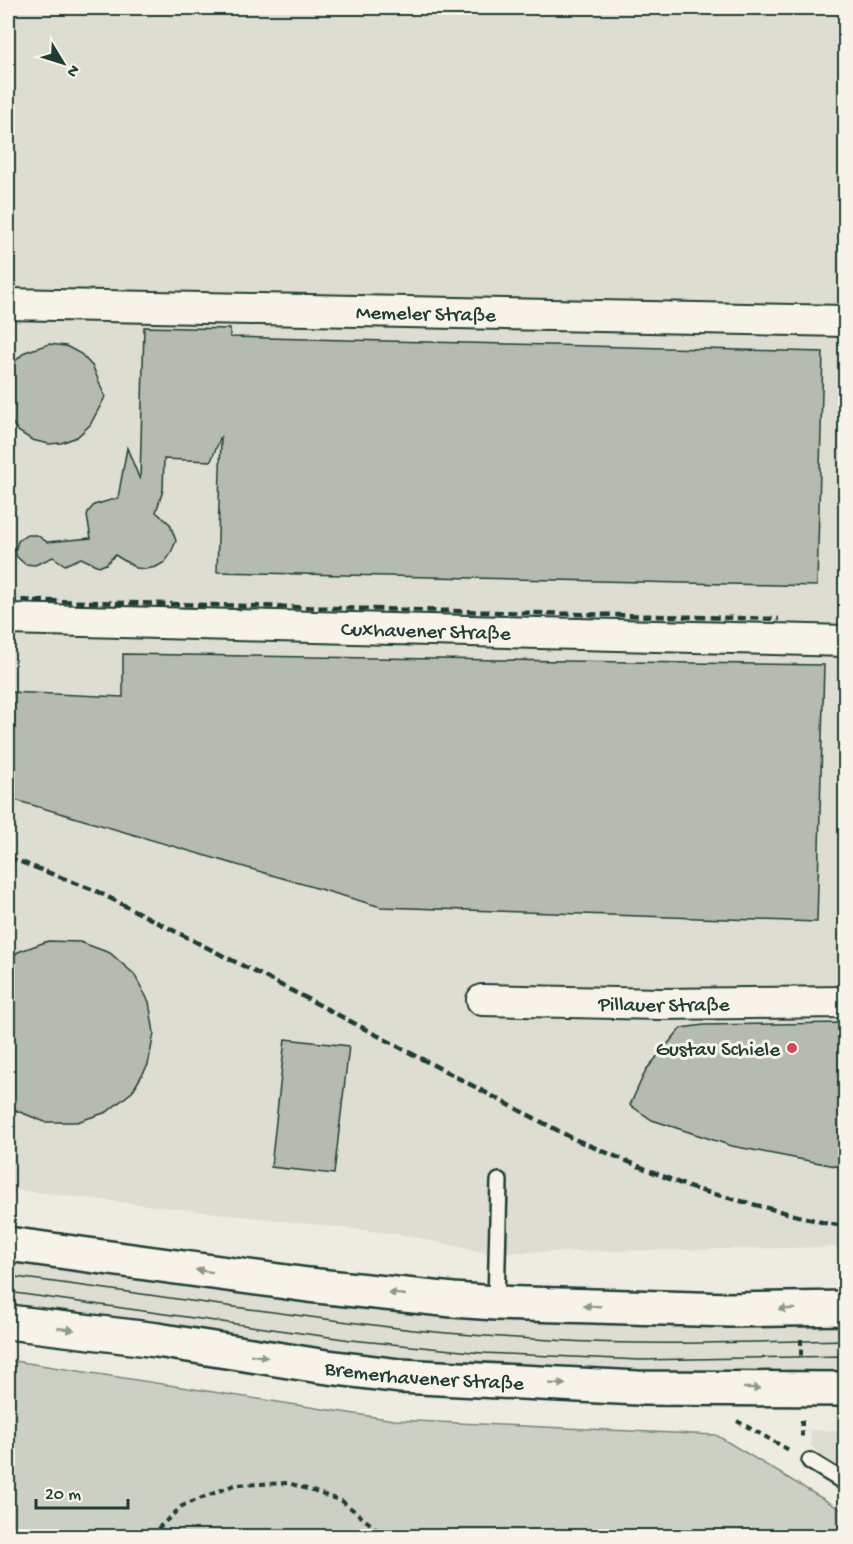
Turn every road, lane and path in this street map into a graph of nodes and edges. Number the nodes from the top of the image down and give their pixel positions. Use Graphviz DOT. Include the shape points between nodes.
graph roads {
  1 [pos="8,304"];
  2 [pos="846,321"];
  3 [pos="8,619"];
  4 [pos="846,641"];
  5 [pos="482,1000"];
  6 [pos="846,1002"];
  7 [pos="499,1181"];
  8 [pos="8,1244"];
  9 [pos="496,1303"];
  10 [pos="846,1308"];
  11 [pos="8,1322"];
  12 [pos="846,1389"];
  13 [pos="728,1416"];
  14 [pos="810,1461"];
  15 [pos="846,1483"];
  16 [pos="8,1527"];
  17 [pos="10,1536"];
  18 [pos="150,1536"];
  19 [pos="385,1536"];
  1 -- 2 [label="street, Memeler Straße"];
  3 -- 4 [label="street, Cuxhavener Straße"];
  5 -- 6 [label="street, Pillauer Straße" via="660,1004"];
  7 -- 9 [label="lane"];
  9 -- 8 [label="main road, one-way" via="308,1285"];
  10 -- 9 [label="main road, one-way" via="730,1310"];
  11 -- 12 [label="main road, Bremerhavener Straße, one-way" via="400,1376 638,1388"];
  13 -- 14 [label="path"];
  14 -- 15 [label="lane"];
  16 -- 17 [label="path" via="13,1530"];
  18 -- 19 [label="path" via="182,1506 234,1485 290,1483 342,1501"];
}
